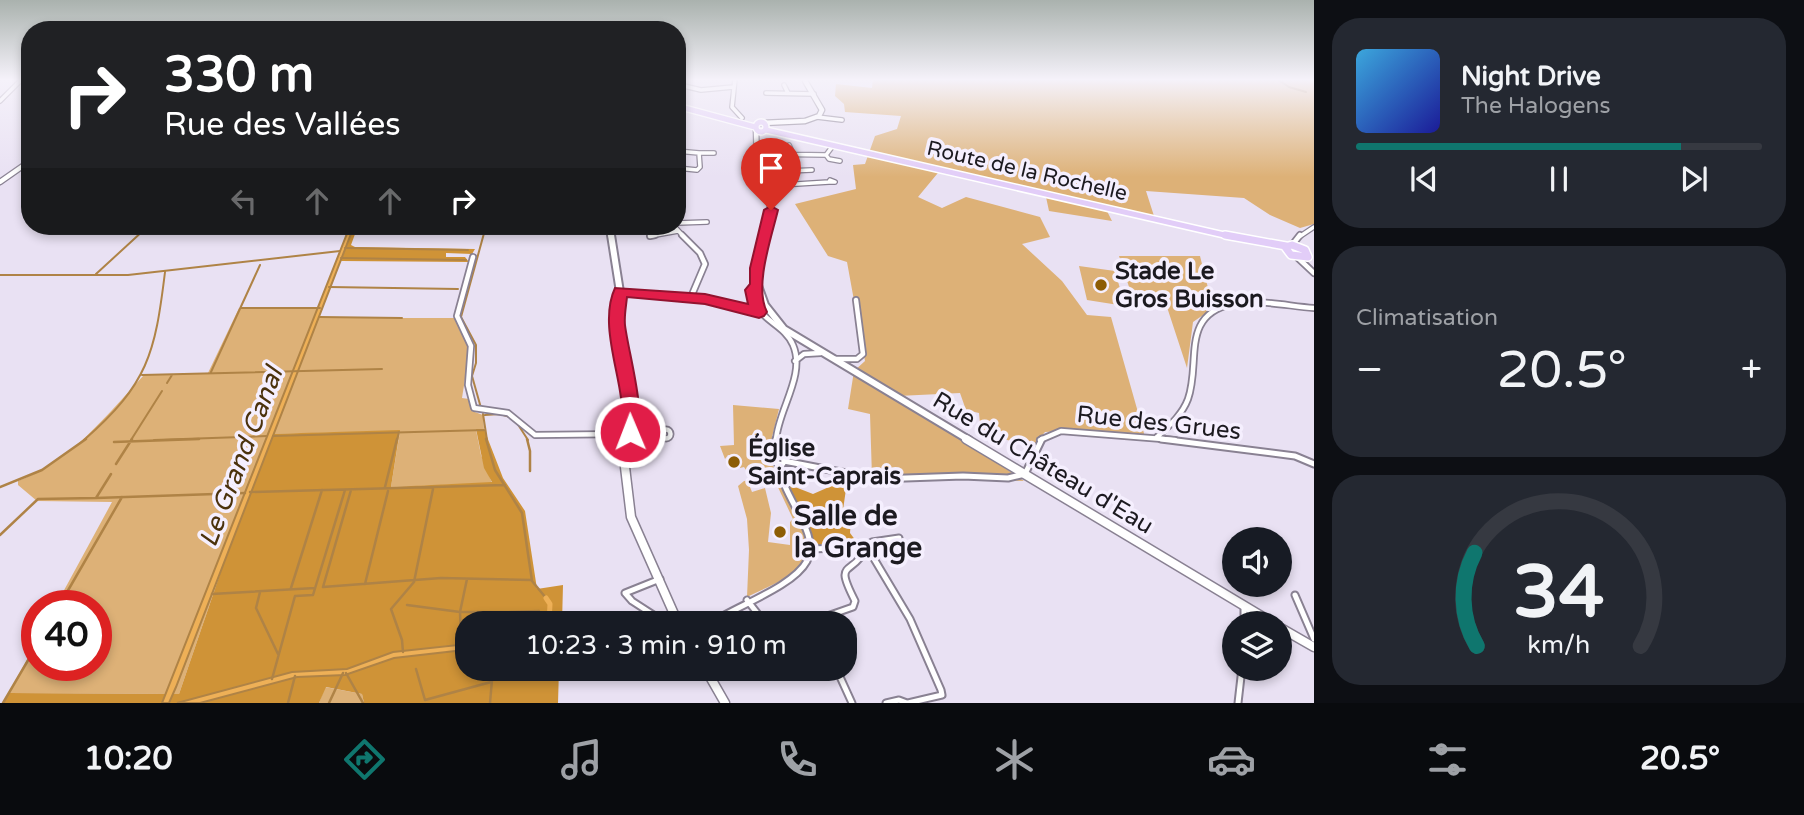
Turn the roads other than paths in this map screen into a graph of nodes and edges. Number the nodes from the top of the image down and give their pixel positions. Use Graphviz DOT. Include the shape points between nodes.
graph roads {
  1 [pos="701,112"];
  2 [pos="737,112"];
  3 [pos="820,112"];
  4 [pos="817,117"];
  5 [pos="743,118"];
  6 [pos="842,120"];
  7 [pos="762,127"];
  8 [pos="789,145"];
  9 [pos="832,147"];
  10 [pos="686,152"];
  11 [pos="699,153"];
  12 [pos="714,153"];
  13 [pos="757,154"];
  14 [pos="793,155"];
  15 [pos="826,155"];
  16 [pos="840,160"];
  17 [pos="21,167"];
  18 [pos="686,168"];
  19 [pos="811,170"];
  20 [pos="760,172"];
  21 [pos="0,182"];
  22 [pos="829,183"];
  23 [pos="765,186"];
  24 [pos="707,222"];
  25 [pos="686,224"];
  26 [pos="1314,227"];
  27 [pos="610,235"];
  28 [pos="656,235"];
  29 [pos="682,235"];
  30 [pos="650,236"];
  31 [pos="1299,238"];
  32 [pos="1289,248"];
  33 [pos="1309,254"];
  34 [pos="473,257"];
  35 [pos="1298,258"];
  36 [pos="1309,267"];
  37 [pos="1314,273"];
  38 [pos="757,285"];
  39 [pos="620,292"];
  40 [pos="691,297"];
  41 [pos="856,300"];
  42 [pos="1314,308"];
  43 [pos="759,312"];
  44 [pos="821,353"];
  45 [pos="833,360"];
  46 [pos="795,362"];
  47 [pos="628,434"];
  48 [pos="661,435"];
  49 [pos="1156,438"];
  50 [pos="780,461"];
  51 [pos="1314,464"];
  52 [pos="1024,474"];
  53 [pos="899,538"];
  54 [pos="867,547"];
  55 [pos="811,549"];
  56 [pos="660,579"];
  57 [pos="1295,594"];
  58 [pos="747,600"];
  59 [pos="1244,606"];
  60 [pos="647,611"];
  61 [pos="671,611"];
  62 [pos="730,611"];
  63 [pos="754,611"];
  64 [pos="842,611"];
  65 [pos="1244,611"];
  66 [pos="1253,611"];
  67 [pos="1292,634"];
  68 [pos="1314,639"];
  69 [pos="1314,647"];
  70 [pos="712,681"];
  71 [pos="842,681"];
  72 [pos="1241,681"];
  73 [pos="725,703"];
  74 [pos="852,703"];
  75 [pos="886,703"];
  76 [pos="907,703"];
  77 [pos="1238,703"];
  1 -- 7 [label="main road"];
  2 -- 5 [label="street"];
  3 -- 4 [label="main road"];
  4 -- 6 [label="street"];
  4 -- 7 [label="main road"];
  7 -- 13 [label="main road"];
  7 -- 32 [label="main road, Route de la Rochelle"];
  8 -- 14 [label="street"];
  9 -- 15 [label="street"];
  10 -- 11 [label="street"];
  11 -- 12 [label="street"];
  11 -- 18 [label="street" via="698,169"];
  13 -- 14 [label="street"];
  13 -- 20 [label="main road"];
  14 -- 15 [label="street"];
  15 -- 16 [label="street"];
  17 -- 21 [label="main road"];
  19 -- 20 [label="street"];
  20 -- 23 [label="main road"];
  22 -- 23 [label="street"];
  23 -- 38 [label="main road" via="771,217"];
  24 -- 25 [label="street"];
  26 -- 31 [label="street"];
  27 -- 39 [label="main road"];
  28 -- 30 [label="street"];
  29 -- 40 [label="street" via="705,264"];
  31 -- 32 [label="street"];
  31 -- 33 [label="street"];
  32 -- 33 [label="main road"];
  32 -- 35 [label="main road"];
  33 -- 35 [label="main road"];
  33 -- 36 [label="street"];
  34 -- 47 [label="street" via="457,316 471,346 468,385 474,408 511,414 535,435"];
  35 -- 36 [label="street"];
  36 -- 37 [label="street"];
  38 -- 43 [label="street" via="752,296"];
  38 -- 44 [label="main road, Rue du Château d'Eau" via="777,322"];
  39 -- 40 [label="street"];
  39 -- 47 [label="main road" via="617,322 630,402"];
  40 -- 43 [label="street"];
  41 -- 45 [label="street" via="863,354 857,359"];
  42 -- 49 [label="street" via="1237,303 1213,309 1196,333 1189,402"];
  43 -- 46 [label="street" via="791,340"];
  44 -- 45 [label="main road, Rue du Château d'Eau"];
  44 -- 46 [label="street" via="804,354"];
  45 -- 52 [label="main road, Rue du Château d'Eau"];
  46 -- 50 [label="street" via="776,432"];
  47 -- 48 [label="street"];
  47 -- 56 [label="main road" via="625,467 631,517"];
  49 -- 51 [label="street, Rue des Grues" via="1295,456"];
  49 -- 52 [label="street, Rue des Grues" via="1051,432 1039,439"];
  50 -- 52 [label="street" via="877,479"];
  50 -- 55 [label="street" via="781,482 806,527"];
  52 -- 59 [label="main road, Rue du Château d'Eau"];
  53 -- 54 [label="street"];
  54 -- 55 [label="street"];
  54 -- 64 [label="street" via="844,571 855,601 853,607"];
  54 -- 76 [label="street" via="907,613 942,690 942,695"];
  55 -- 58 [label="street" via="798,572"];
  56 -- 60 [label="street" via="625,593"];
  56 -- 61 [label="main road"];
  57 -- 68 [label="street"];
  58 -- 62 [label="street"];
  58 -- 63 [label="street"];
  59 -- 65 [label="street"];
  59 -- 66 [label="main road, Rue du Château d'Eau"];
  67 -- 69 [label="main road"];
  70 -- 73 [label="main road"];
  71 -- 74 [label="street"];
  72 -- 77 [label="street"];
  75 -- 76 [label="street"];
}
